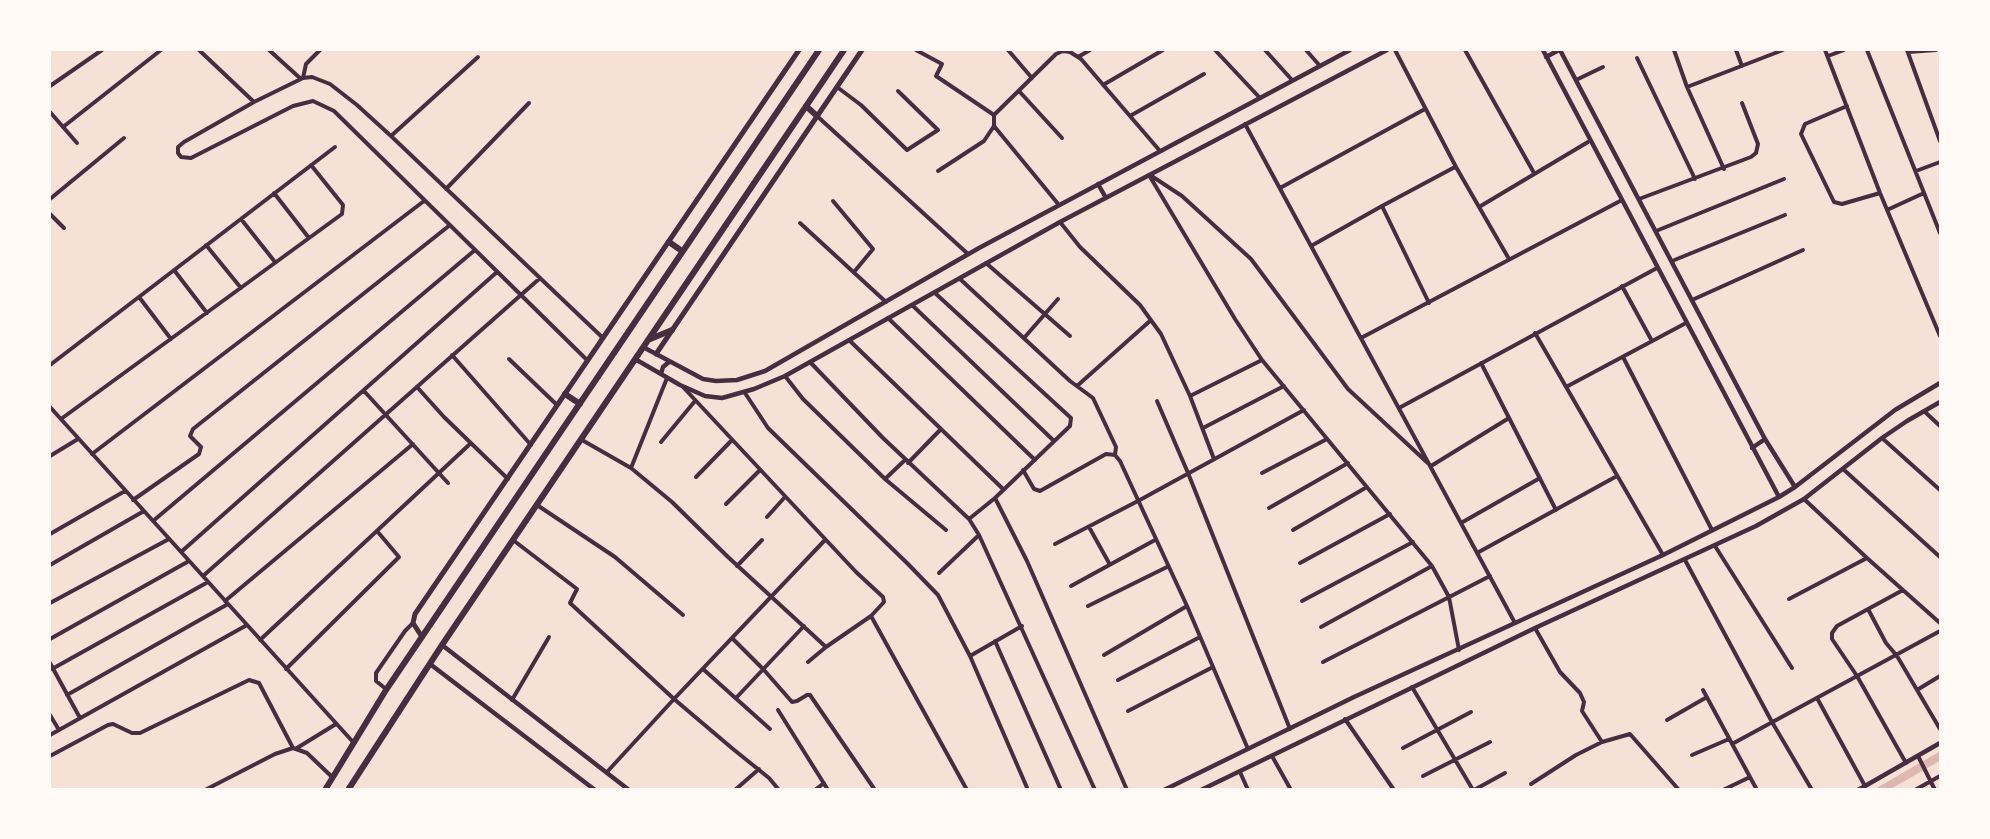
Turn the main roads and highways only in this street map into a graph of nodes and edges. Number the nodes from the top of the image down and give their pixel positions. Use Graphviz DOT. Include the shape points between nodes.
graph roads {
  1 [pos="799,50"];
  2 [pos="819,50"];
  3 [pos="844,50"];
  4 [pos="862,50"];
  5 [pos="806,106"];
  6 [pos="817,116"];
  7 [pos="669,242"];
  8 [pos="682,251"];
  9 [pos="672,330"];
  10 [pos="648,340"];
  11 [pos="656,354"];
  12 [pos="565,394"];
  13 [pos="580,404"];
  14 [pos="422,637"];
  15 [pos="331,776"];
  16 [pos="319,789"];
  17 [pos="325,789"];
  18 [pos="348,789"];
  1 -- 7 [label="main road"];
  2 -- 8 [label="highway"];
  3 -- 5 [label="highway"];
  4 -- 6 [label="main road"];
  5 -- 6 [label="highway"];
  5 -- 10 [label="highway"];
  6 -- 9 [label="main road"];
  7 -- 8 [label="highway"];
  7 -- 12 [label="main road"];
  8 -- 13 [label="highway"];
  9 -- 10 [label="highway"];
  9 -- 11 [label="main road"];
  10 -- 18 [label="highway"];
  12 -- 13 [label="highway"];
  12 -- 14 [label="main road" via="415,614 413,622"];
  13 -- 14 [label="highway"];
  14 -- 15 [label="highway"];
  15 -- 16 [label="highway"];
  15 -- 17 [label="highway"];
}
